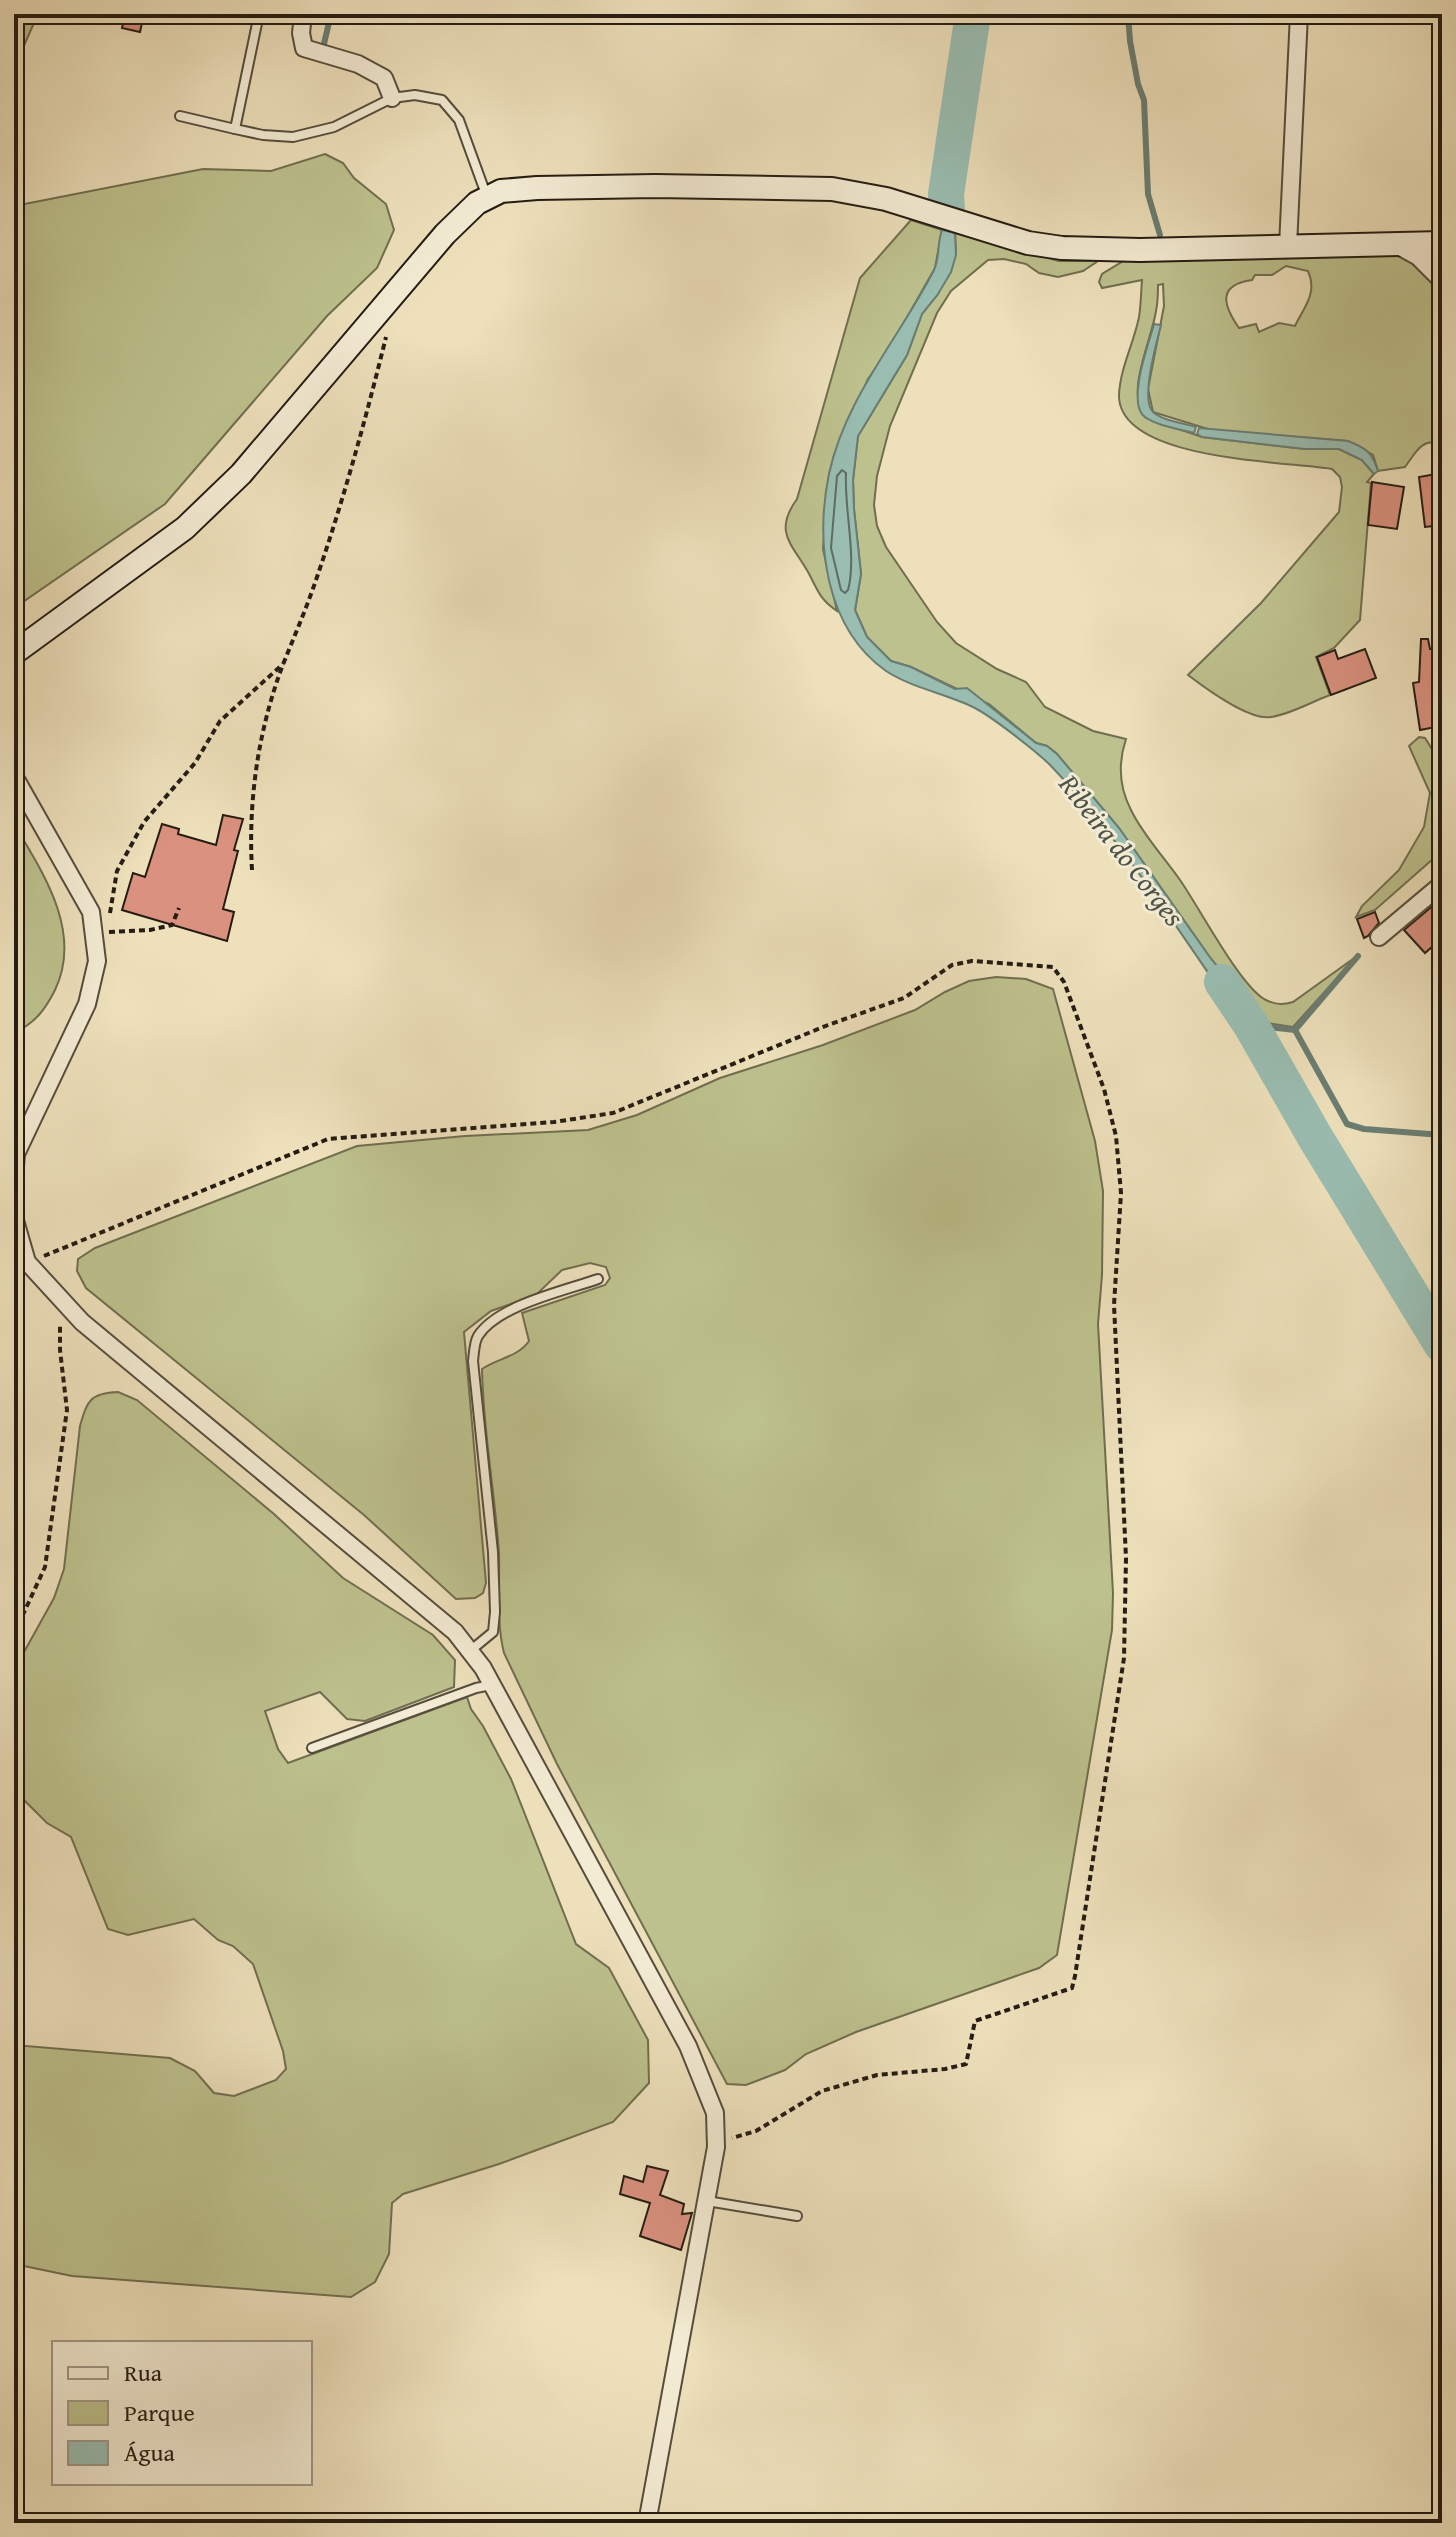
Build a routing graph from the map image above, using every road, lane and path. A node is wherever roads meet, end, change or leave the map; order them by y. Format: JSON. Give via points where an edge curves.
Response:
{"nodes":[{"id":1,"x":259,"y":14,"type":"edge"},
{"id":2,"x":303,"y":14,"type":"edge"},
{"id":3,"x":1299,"y":14,"type":"edge"},
{"id":4,"x":392,"y":98,"type":"junction"},
{"id":5,"x":180,"y":116,"type":"dead end"},
{"id":6,"x":235,"y":129,"type":"junction"},
{"id":7,"x":487,"y":198,"type":"junction"},
{"id":8,"x":1442,"y":243,"type":"edge"},
{"id":9,"x":1399,"y":244,"type":"junction"},
{"id":10,"x":1288,"y":246,"type":"junction"},
{"id":11,"x":1442,"y":278,"type":"edge"},
{"id":12,"x":387,"y":333,"type":"dead end"},
{"id":13,"x":14,"y":653,"type":"edge"},
{"id":14,"x":284,"y":662,"type":"junction"},
{"id":15,"x":14,"y":776,"type":"edge"},
{"id":16,"x":252,"y":870,"type":"dead end"},
{"id":17,"x":1442,"y":884,"type":"edge"},
{"id":18,"x":179,"y":908,"type":"dead end"},
{"id":19,"x":113,"y":931,"type":"junction"},
{"id":20,"x":94,"y":933,"type":"junction"},
{"id":21,"x":1379,"y":937,"type":"dead end"},
{"id":22,"x":14,"y":1179,"type":"edge"},
{"id":23,"x":14,"y":1217,"type":"edge"},
{"id":24,"x":27,"y":1262,"type":"junction"},
{"id":25,"x":598,"y":1279,"type":"dead end"},
{"id":26,"x":60,"y":1298,"type":"junction"},
{"id":27,"x":14,"y":1634,"type":"edge"},
{"id":28,"x":470,"y":1651,"type":"junction"},
{"id":29,"x":492,"y":1685,"type":"junction"},
{"id":30,"x":312,"y":1748,"type":"dead end"},
{"id":31,"x":716,"y":2143,"type":"junction"},
{"id":32,"x":706,"y":2200,"type":"junction"},
{"id":33,"x":797,"y":2216,"type":"dead end"},
{"id":34,"x":647,"y":2523,"type":"edge"}],
"edges":[{"from":1,"to":6,"type":"lane"},
{"from":2,"to":4,"type":"street","via":[[304,48],[384,78]]},
{"from":3,"to":10,"type":"street"},
{"from":4,"to":6,"type":"lane","via":[[334,127],[293,137]]},
{"from":4,"to":7,"type":"lane","via":[[442,100],[459,120]]},
{"from":5,"to":6,"type":"lane"},
{"from":7,"to":10,"type":"main road","via":[[501,191],[537,188],[832,189],[1051,246]]},
{"from":7,"to":13,"type":"main road","via":[[445,234],[241,474],[185,528]]},
{"from":8,"to":9,"type":"main road"},
{"from":9,"to":10,"type":"main road"},
{"from":9,"to":11,"type":"street"},
{"from":12,"to":14,"type":"path","via":[[322,564]]},
{"from":14,"to":16,"type":"path","via":[[258,756],[249,826]]},
{"from":14,"to":19,"type":"path","via":[[220,721],[195,763],[144,822],[117,871],[110,915]]},
{"from":15,"to":20,"type":"street","via":[[91,912]]},
{"from":17,"to":21,"type":"street"},
{"from":18,"to":19,"type":"path","via":[[172,925]]},
{"from":19,"to":20,"type":"path"},
{"from":20,"to":22,"type":"street","via":[[97,961],[87,1004],[16,1154]]},
{"from":23,"to":24,"type":"street"},
{"from":24,"to":26,"type":"street"},
{"from":24,"to":31,"type":"path","via":[[328,1139],[613,1113],[904,998],[952,965],[972,961],[1053,967],[1089,1045],[1116,1136],[1121,1193],[1114,1305],[1126,1558],[1124,1658],[1072,1988],[975,2021],[966,2064],[877,2075],[822,2091],[756,2131]]},
{"from":25,"to":28,"type":"lane","via":[[519,1306],[489,1322],[476,1339],[473,1361],[495,1612],[493,1632]]},
{"from":26,"to":27,"type":"path","via":[[67,1410],[45,1567]]},
{"from":26,"to":28,"type":"street","via":[[82,1322],[455,1632]]},
{"from":28,"to":29,"type":"street"},
{"from":29,"to":30,"type":"lane"},
{"from":29,"to":31,"type":"street","via":[[688,2046],[715,2113]]},
{"from":31,"to":32,"type":"street"},
{"from":32,"to":33,"type":"lane"},
{"from":32,"to":34,"type":"street"}]}
